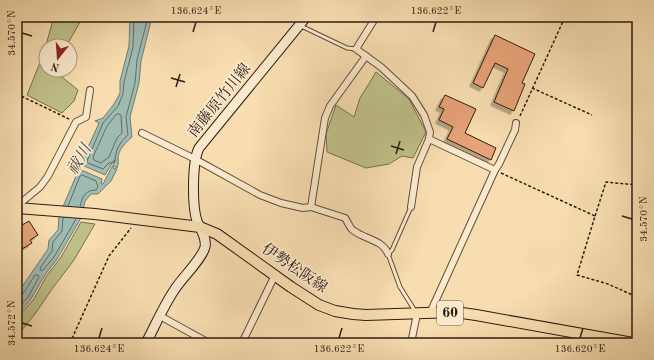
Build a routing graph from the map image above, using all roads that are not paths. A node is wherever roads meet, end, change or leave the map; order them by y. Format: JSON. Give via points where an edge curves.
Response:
{"nodes":[{"id":1,"x":306,"y":17,"type":"edge"},
{"id":2,"x":376,"y":17,"type":"edge"},
{"id":3,"x":299,"y":26,"type":"junction"},
{"id":4,"x":356,"y":49,"type":"junction"},
{"id":5,"x":366,"y":56,"type":"junction"},
{"id":6,"x":90,"y":90,"type":"dead end"},
{"id":7,"x":516,"y":123,"type":"road end"},
{"id":8,"x":142,"y":133,"type":"dead end"},
{"id":9,"x":429,"y":139,"type":"junction"},
{"id":10,"x":195,"y":159,"type":"junction"},
{"id":11,"x":495,"y":170,"type":"junction"},
{"id":12,"x":17,"y":207,"type":"edge"},
{"id":13,"x":311,"y":207,"type":"junction"},
{"id":14,"x":411,"y":207,"type":"joint"},
{"id":15,"x":200,"y":227,"type":"junction"},
{"id":16,"x":388,"y":254,"type":"junction"},
{"id":17,"x":275,"y":275,"type":"junction"},
{"id":18,"x":430,"y":313,"type":"junction"},
{"id":19,"x":417,"y":314,"type":"junction"},
{"id":20,"x":160,"y":316,"type":"junction"},
{"id":21,"x":146,"y":343,"type":"edge"},
{"id":22,"x":210,"y":343,"type":"edge"},
{"id":23,"x":242,"y":343,"type":"edge"},
{"id":24,"x":411,"y":343,"type":"edge"},
{"id":25,"x":633,"y":343,"type":"edge"}],
"edges":[{"from":1,"to":3,"type":"main road","name":"南藤原竹川線"},
{"from":2,"to":4,"type":"street"},
{"from":3,"to":4,"type":"lane","via":[[346,48]]},
{"from":3,"to":10,"type":"main road","name":"南藤原竹川線","via":[[199,148]]},
{"from":4,"to":5,"type":"street"},
{"from":5,"to":9,"type":"street","via":[[412,96],[424,115],[430,132]]},
{"from":5,"to":13,"type":"street","via":[[330,106],[325,118]]},
{"from":6,"to":12,"type":"street","via":[[86,117],[76,122],[40,187]]},
{"from":7,"to":11,"type":"street"},
{"from":8,"to":10,"type":"street"},
{"from":9,"to":11,"type":"street"},
{"from":9,"to":14,"type":"street","via":[[417,167]]},
{"from":10,"to":13,"type":"street","via":[[260,195],[280,203],[303,208]]},
{"from":10,"to":15,"type":"main road","name":"南藤原竹川線","via":[[196,213]]},
{"from":11,"to":18,"type":"street"},
{"from":12,"to":15,"type":"main road","name":"伊勢松阪線","number":"60"},
{"from":13,"to":16,"type":"street","via":[[345,218],[353,231],[382,245]]},
{"from":14,"to":16,"type":"lane"},
{"from":15,"to":17,"type":"main road","name":"伊勢松阪線","number":"60","via":[[218,234]]},
{"from":15,"to":20,"type":"main road","name":"南藤原竹川線","via":[[205,247],[174,290]]},
{"from":16,"to":19,"type":"lane","via":[[400,287]]},
{"from":17,"to":19,"type":"main road","name":"伊勢松阪線","number":"60","via":[[311,300],[336,311],[366,315]]},
{"from":17,"to":23,"type":"street"},
{"from":18,"to":19,"type":"main road","name":"伊勢松阪線","number":"60"},
{"from":18,"to":25,"type":"main road","name":"伊勢松阪線","number":"60","via":[[455,312],[476,315]]},
{"from":19,"to":24,"type":"street"},
{"from":20,"to":21,"type":"main road","name":"南藤原竹川線"},
{"from":20,"to":22,"type":"street"}]}
